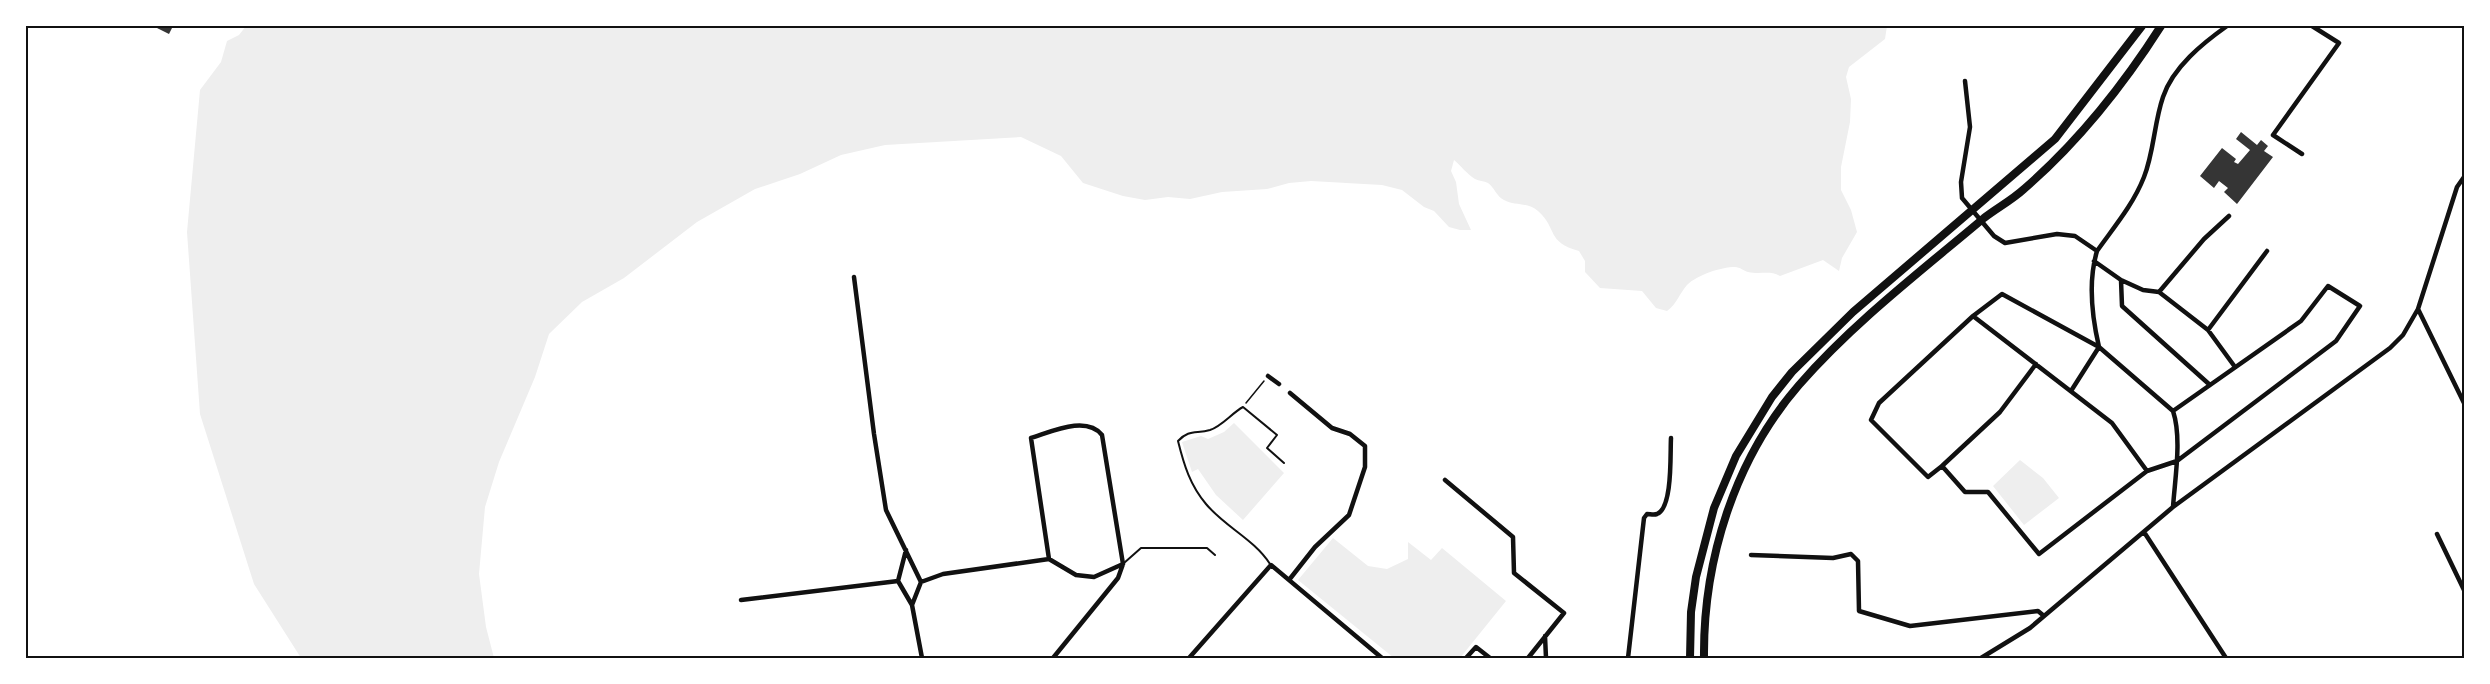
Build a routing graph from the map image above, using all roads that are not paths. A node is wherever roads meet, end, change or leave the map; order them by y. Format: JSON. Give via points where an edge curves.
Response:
{"nodes":[{"id":1,"x":2142,"y":26,"type":"edge"},
{"id":2,"x":2161,"y":26,"type":"edge"},
{"id":3,"x":2226,"y":26,"type":"edge"},
{"id":4,"x":2312,"y":26,"type":"edge"},
{"id":5,"x":1965,"y":81,"type":"dead end"},
{"id":6,"x":2302,"y":154,"type":"dead end"},
{"id":7,"x":2464,"y":177,"type":"edge"},
{"id":8,"x":2229,"y":216,"type":"dead end"},
{"id":9,"x":2097,"y":251,"type":"junction"},
{"id":10,"x":2267,"y":251,"type":"dead end"},
{"id":11,"x":2094,"y":261,"type":"junction"},
{"id":12,"x":854,"y":277,"type":"dead end"},
{"id":13,"x":2121,"y":280,"type":"junction"},
{"id":14,"x":2159,"y":292,"type":"junction"},
{"id":15,"x":2418,"y":309,"type":"junction"},
{"id":16,"x":1973,"y":316,"type":"junction"},
{"id":17,"x":2208,"y":330,"type":"junction"},
{"id":18,"x":2099,"y":347,"type":"junction"},
{"id":19,"x":2036,"y":364,"type":"junction"},
{"id":20,"x":2235,"y":368,"type":"junction"},
{"id":21,"x":1268,"y":376,"type":"road end"},
{"id":22,"x":1279,"y":384,"type":"dead end"},
{"id":23,"x":2210,"y":385,"type":"junction"},
{"id":24,"x":2071,"y":391,"type":"junction"},
{"id":25,"x":1290,"y":393,"type":"dead end"},
{"id":26,"x":2464,"y":403,"type":"edge"},
{"id":27,"x":2173,"y":411,"type":"junction"},
{"id":28,"x":1671,"y":438,"type":"dead end"},
{"id":29,"x":2177,"y":461,"type":"junction"},
{"id":30,"x":1284,"y":463,"type":"dead end"},
{"id":31,"x":1942,"y":466,"type":"junction"},
{"id":32,"x":2147,"y":471,"type":"junction"},
{"id":33,"x":1445,"y":480,"type":"dead end"},
{"id":34,"x":2173,"y":507,"type":"junction"},
{"id":35,"x":2144,"y":532,"type":"junction"},
{"id":36,"x":2437,"y":534,"type":"dead end"},
{"id":37,"x":906,"y":550,"type":"junction"},
{"id":38,"x":1215,"y":555,"type":"dead end"},
{"id":39,"x":1751,"y":555,"type":"dead end"},
{"id":40,"x":1049,"y":559,"type":"junction"},
{"id":41,"x":1123,"y":564,"type":"junction"},
{"id":42,"x":1270,"y":565,"type":"junction"},
{"id":43,"x":1288,"y":580,"type":"junction"},
{"id":44,"x":898,"y":581,"type":"junction"},
{"id":45,"x":921,"y":582,"type":"junction"},
{"id":46,"x":2464,"y":590,"type":"edge"},
{"id":47,"x":741,"y":600,"type":"dead end"},
{"id":48,"x":912,"y":605,"type":"junction"},
{"id":49,"x":2044,"y":616,"type":"junction"},
{"id":50,"x":1545,"y":636,"type":"junction"},
{"id":51,"x":922,"y":658,"type":"edge"},
{"id":52,"x":1053,"y":658,"type":"edge"},
{"id":53,"x":1189,"y":658,"type":"edge"},
{"id":54,"x":1382,"y":658,"type":"edge"},
{"id":55,"x":1467,"y":658,"type":"edge"},
{"id":56,"x":1490,"y":658,"type":"edge"},
{"id":57,"x":1528,"y":658,"type":"edge"},
{"id":58,"x":1546,"y":658,"type":"edge"},
{"id":59,"x":1628,"y":658,"type":"edge"},
{"id":60,"x":1690,"y":658,"type":"edge"},
{"id":61,"x":1704,"y":658,"type":"edge"},
{"id":62,"x":1981,"y":658,"type":"edge"},
{"id":63,"x":2226,"y":658,"type":"edge"}],
"edges":[{"from":1,"to":60,"type":"highway","via":[[2055,138],[1852,312],[1772,397],[1736,456],[1714,508],[1696,577]]},
{"from":2,"to":61,"type":"highway","via":[[2106,102],[2065,148],[2024,189],[1855,329],[1824,358],[1779,411],[1745,469],[1722,526],[1708,590]]},
{"from":3,"to":9,"type":"street","via":[[2175,74],[2163,95],[2145,174],[2134,200]]},
{"from":4,"to":6,"type":"street","via":[[2339,43],[2273,135]]},
{"from":5,"to":9,"type":"street","via":[[1970,127],[1962,198],[1994,236],[2005,243],[2057,234],[2075,236]]},
{"from":7,"to":15,"type":"street","via":[[2457,187]]},
{"from":8,"to":14,"type":"street"},
{"from":9,"to":11,"type":"street"},
{"from":10,"to":17,"type":"street"},
{"from":11,"to":13,"type":"street"},
{"from":11,"to":18,"type":"street","via":[[2092,318]]},
{"from":12,"to":37,"type":"street","via":[[886,510]]},
{"from":13,"to":14,"type":"street"},
{"from":13,"to":23,"type":"street","via":[[2122,306]]},
{"from":14,"to":17,"type":"street"},
{"from":15,"to":26,"type":"street"},
{"from":15,"to":34,"type":"street","via":[[2390,348]]},
{"from":16,"to":18,"type":"street","via":[[2002,294]]},
{"from":16,"to":19,"type":"street"},
{"from":16,"to":31,"type":"street","via":[[1879,403],[1871,420],[1929,477]]},
{"from":17,"to":20,"type":"street"},
{"from":18,"to":24,"type":"street"},
{"from":18,"to":27,"type":"street"},
{"from":19,"to":24,"type":"street"},
{"from":19,"to":31,"type":"street","via":[[2000,412]]},
{"from":20,"to":23,"type":"street"},
{"from":20,"to":29,"type":"street","via":[[2301,321],[2328,286],[2360,306],[2336,340]]},
{"from":21,"to":22,"type":"street"},
{"from":23,"to":27,"type":"street"},
{"from":24,"to":32,"type":"street","via":[[2112,423]]},
{"from":25,"to":43,"type":"street","via":[[1332,428],[1350,434],[1365,446],[1365,467],[1349,515]]},
{"from":27,"to":29,"type":"street"},
{"from":28,"to":59,"type":"street","via":[[1669,494],[1661,511],[1647,514],[1644,519]]},
{"from":29,"to":32,"type":"street"},
{"from":29,"to":34,"type":"street"},
{"from":30,"to":42,"type":"lane","via":[[1267,448],[1277,435],[1243,406],[1211,430],[1185,434],[1178,441],[1185,470],[1207,506],[1263,554]]},
{"from":31,"to":32,"type":"street","via":[[1965,492],[1988,492],[2039,554]]},
{"from":33,"to":50,"type":"street","via":[[1513,537],[1514,573],[1564,612]]},
{"from":34,"to":35,"type":"street"},
{"from":35,"to":49,"type":"street"},
{"from":35,"to":63,"type":"street"},
{"from":36,"to":46,"type":"street"},
{"from":37,"to":44,"type":"street"},
{"from":37,"to":45,"type":"street"},
{"from":38,"to":41,"type":"lane","via":[[1206,548],[1141,548]]},
{"from":39,"to":49,"type":"street","via":[[1833,558],[1851,554],[1858,561],[1859,611],[1910,626],[2038,611]]},
{"from":40,"to":41,"type":"street","via":[[1076,574],[1094,577]]},
{"from":40,"to":41,"type":"street","via":[[1031,438],[1065,427],[1089,426],[1102,435]]},
{"from":40,"to":45,"type":"street","via":[[943,574]]},
{"from":41,"to":52,"type":"street","via":[[1118,578]]},
{"from":42,"to":43,"type":"street"},
{"from":42,"to":53,"type":"street"},
{"from":43,"to":54,"type":"street"},
{"from":44,"to":47,"type":"street"},
{"from":44,"to":48,"type":"street"},
{"from":45,"to":48,"type":"street"},
{"from":48,"to":51,"type":"street"},
{"from":49,"to":62,"type":"street"},
{"from":50,"to":57,"type":"street"},
{"from":50,"to":58,"type":"street"},
{"from":55,"to":56,"type":"street","via":[[1476,648]]}]}
